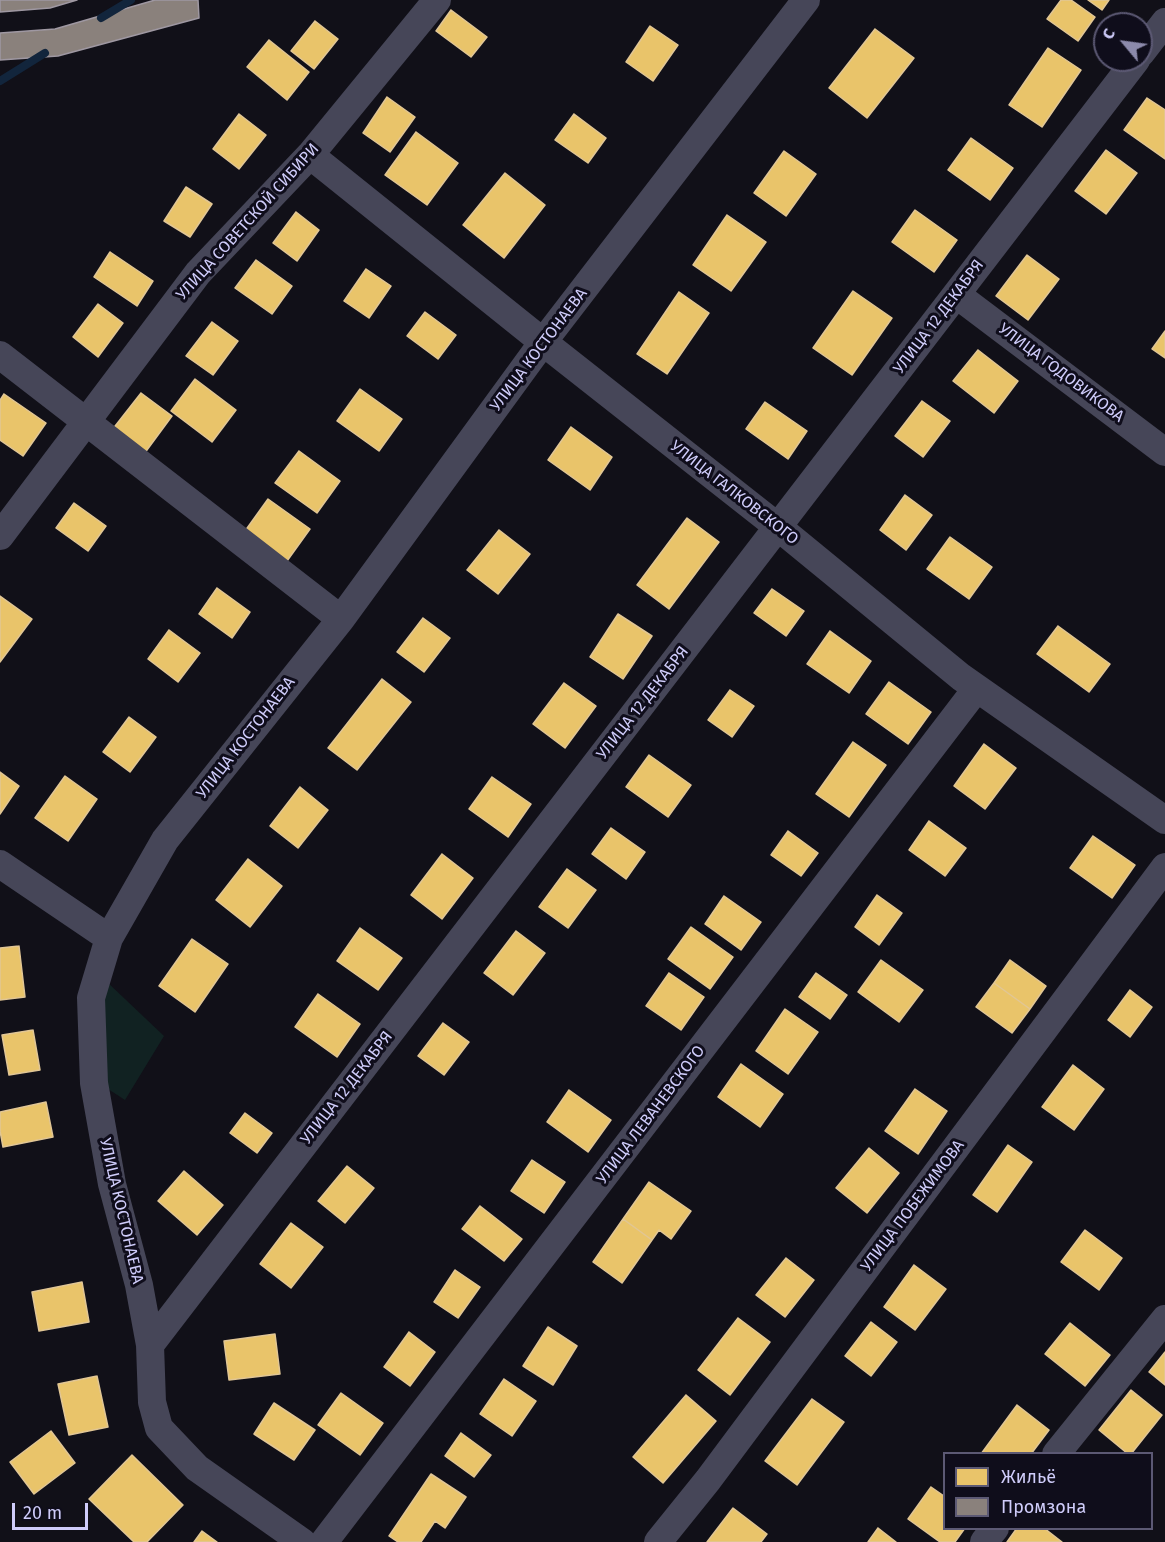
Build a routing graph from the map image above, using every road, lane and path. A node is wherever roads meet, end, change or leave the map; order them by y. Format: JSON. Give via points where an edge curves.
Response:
{"nodes":[{"id":1,"x":437,"y":0,"type":"edge"},
{"id":2,"x":806,"y":0,"type":"edge"},
{"id":3,"x":1165,"y":22,"type":"edge"},
{"id":4,"x":1153,"y":38,"type":"edge"},
{"id":5,"x":1127,"y":72,"type":"edge"},
{"id":6,"x":310,"y":156,"type":"junction"},
{"id":7,"x":957,"y":295,"type":"junction"},
{"id":8,"x":543,"y":342,"type":"junction"},
{"id":9,"x":0,"y":355,"type":"edge"},
{"id":10,"x":86,"y":421,"type":"junction"},
{"id":11,"x":1165,"y":452,"type":"edge"},
{"id":12,"x":778,"y":528,"type":"junction"},
{"id":13,"x":0,"y":536,"type":"edge"},
{"id":14,"x":341,"y":619,"type":"junction"},
{"id":15,"x":977,"y":688,"type":"junction"},
{"id":16,"x":1165,"y":820,"type":"edge"},
{"id":17,"x":0,"y":864,"type":"edge"},
{"id":18,"x":1165,"y":867,"type":"edge"},
{"id":19,"x":109,"y":938,"type":"junction"},
{"id":20,"x":1165,"y":1319,"type":"edge"},
{"id":21,"x":150,"y":1345,"type":"junction"},
{"id":22,"x":1058,"y":1452,"type":"edge"},
{"id":23,"x":993,"y":1530,"type":"edge"},
{"id":24,"x":302,"y":1542,"type":"edge"},
{"id":25,"x":324,"y":1542,"type":"edge"},
{"id":26,"x":658,"y":1542,"type":"edge"},
{"id":27,"x":984,"y":1542,"type":"edge"}],
"edges":[{"from":1,"to":6,"type":"street","name":"УЛИЦА СОВЕТСКОЙ СИБИРИ"},
{"from":2,"to":8,"type":"street","name":"УЛИЦА КОСТОНАЕВА"},
{"from":3,"to":4,"type":"street"},
{"from":5,"to":7,"type":"street","name":"УЛИЦА 12 ДЕКАБРЯ"},
{"from":6,"to":8,"type":"street","name":"УЛИЦА ГАЛКОВСКОГО"},
{"from":6,"to":10,"type":"street","name":"УЛИЦА СОВЕТСКОЙ СИБИРИ","via":[[198,273]]},
{"from":7,"to":11,"type":"street","name":"УЛИЦА ГОДОВИКОВА"},
{"from":7,"to":12,"type":"street","name":"УЛИЦА 12 ДЕКАБРЯ"},
{"from":8,"to":12,"type":"street","name":"УЛИЦА ГАЛКОВСКОГО"},
{"from":8,"to":14,"type":"street","name":"УЛИЦА КОСТОНАЕВА"},
{"from":9,"to":10,"type":"street"},
{"from":10,"to":13,"type":"street","name":"УЛИЦА СОВЕТСКОЙ СИБИРИ"},
{"from":10,"to":14,"type":"street"},
{"from":12,"to":15,"type":"street","name":"УЛИЦА ГАЛКОВСКОГО"},
{"from":12,"to":21,"type":"street","name":"УЛИЦА 12 ДЕКАБРЯ"},
{"from":14,"to":19,"type":"street","name":"УЛИЦА КОСТОНАЕВА","via":[[165,840]]},
{"from":15,"to":16,"type":"street","name":"УЛИЦА ГАЛКОВСКОГО"},
{"from":15,"to":25,"type":"street","name":"УЛИЦА ЛЕВАНЕВСКОГО"},
{"from":17,"to":19,"type":"street"},
{"from":18,"to":26,"type":"street","name":"УЛИЦА ПОБЕЖИМОВА"},
{"from":19,"to":21,"type":"street","name":"УЛИЦА КОСТОНАЕВА","via":[[91,998],[94,1083],[112,1184],[139,1285]]},
{"from":20,"to":22,"type":"street"},
{"from":21,"to":24,"type":"street","name":"УЛИЦА КОСТОНАЕВА","via":[[152,1402],[159,1428],[197,1468]]},
{"from":23,"to":27,"type":"street"}]}
